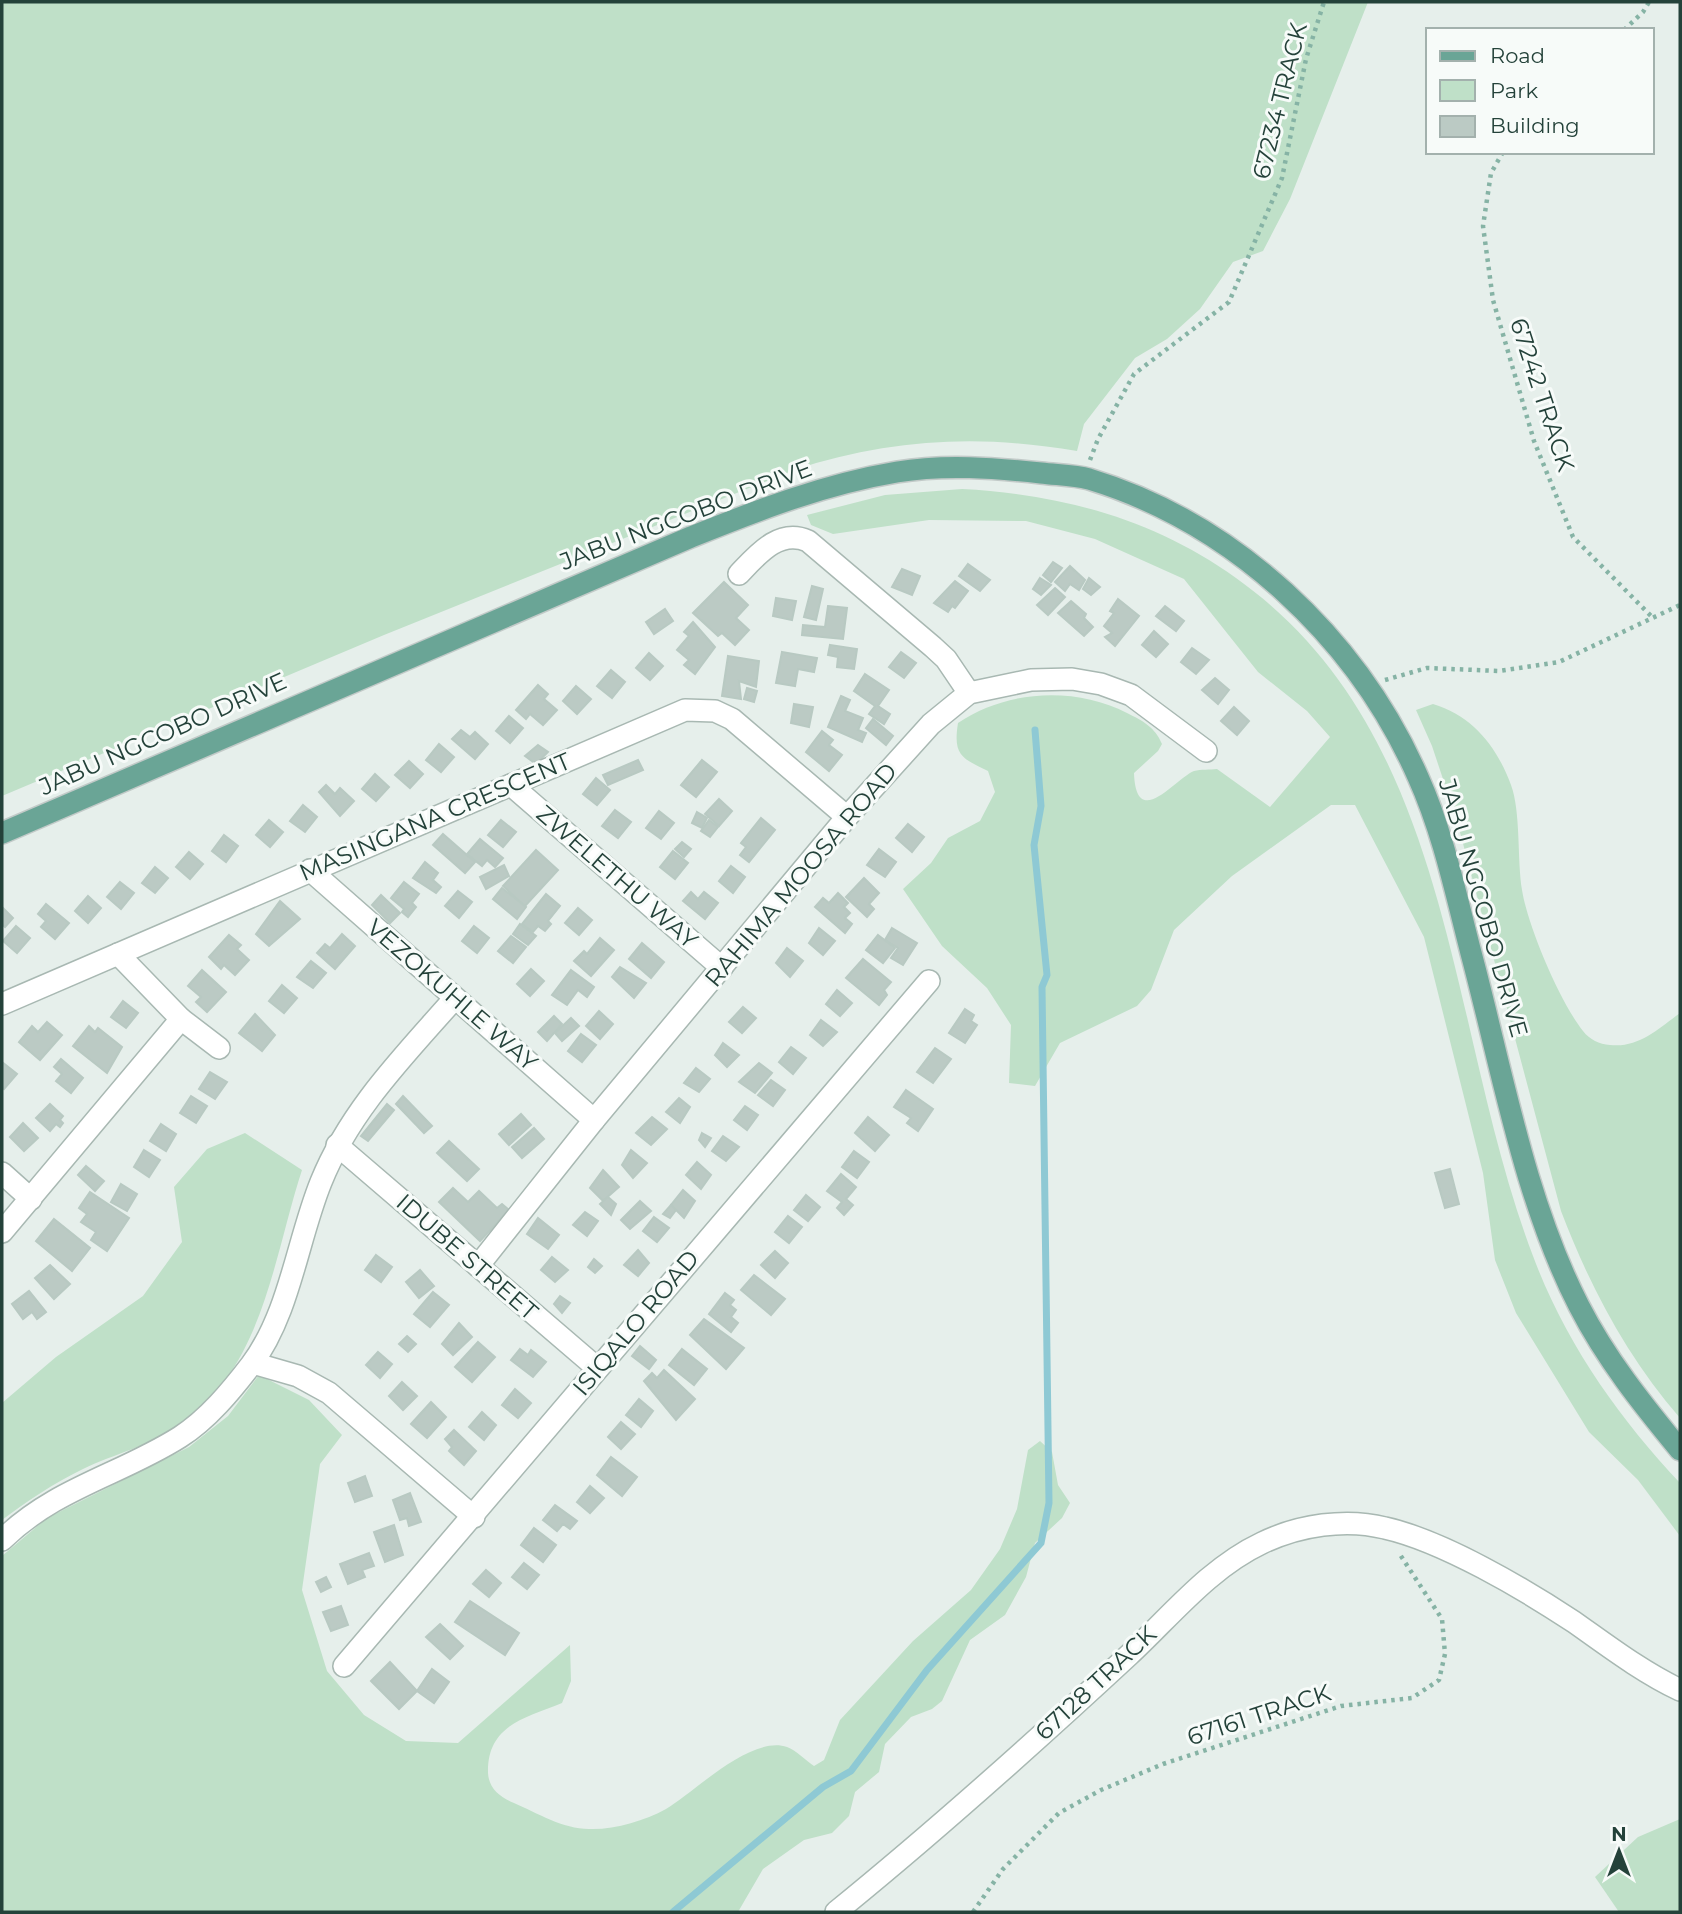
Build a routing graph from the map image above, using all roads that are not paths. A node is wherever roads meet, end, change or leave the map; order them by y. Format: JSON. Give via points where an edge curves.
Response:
{"nodes":[{"id":1,"x":739,"y":574,"type":"dead end"},
{"id":2,"x":969,"y":693,"type":"junction"},
{"id":3,"x":1206,"y":751,"type":"dead end"},
{"id":4,"x":511,"y":785,"type":"junction"},
{"id":5,"x":847,"y":817,"type":"junction"},
{"id":6,"x":2,"y":833,"type":"edge"},
{"id":7,"x":310,"y":870,"type":"junction"},
{"id":8,"x":118,"y":954,"type":"junction"},
{"id":9,"x":722,"y":968,"type":"junction"},
{"id":10,"x":929,"y":981,"type":"dead end"},
{"id":11,"x":454,"y":999,"type":"junction"},
{"id":12,"x":2,"y":1004,"type":"edge"},
{"id":13,"x":181,"y":1019,"type":"junction"},
{"id":14,"x":219,"y":1048,"type":"dead end"},
{"id":15,"x":594,"y":1120,"type":"junction"},
{"id":16,"x":337,"y":1145,"type":"junction"},
{"id":17,"x":2,"y":1173,"type":"edge"},
{"id":18,"x":32,"y":1199,"type":"junction"},
{"id":19,"x":2,"y":1232,"type":"edge"},
{"id":20,"x":478,"y":1266,"type":"junction"},
{"id":21,"x":253,"y":1363,"type":"junction"},
{"id":22,"x":597,"y":1368,"type":"junction"},
{"id":23,"x":1680,"y":1450,"type":"edge"},
{"id":24,"x":474,"y":1517,"type":"junction"},
{"id":25,"x":2,"y":1540,"type":"edge"},
{"id":26,"x":344,"y":1666,"type":"dead end"},
{"id":27,"x":1680,"y":1690,"type":"edge"},
{"id":28,"x":836,"y":1912,"type":"edge"}],
"edges":[{"from":1,"to":2,"type":"street","via":[[780,539],[808,541],[940,653]]},
{"from":2,"to":3,"type":"street","name":"RAHIMA MOOSA ROAD","via":[[1031,680],[1072,678],[1101,684],[1131,695]]},
{"from":2,"to":5,"type":"street","name":"RAHIMA MOOSA ROAD","via":[[930,724]]},
{"from":4,"to":5,"type":"street","name":"MASINGANA CRESCENT","via":[[648,724],[700,709],[732,719]]},
{"from":4,"to":7,"type":"street","name":"MASINGANA CRESCENT"},
{"from":4,"to":9,"type":"street","name":"ZWELETHU WAY"},
{"from":5,"to":9,"type":"street","name":"RAHIMA MOOSA ROAD"},
{"from":6,"to":23,"type":"main road","name":"JABU NGCOBO DRIVE","via":[[772,504],[836,485],[899,471],[993,468],[1084,477],[1138,496],[1192,523],[1266,575],[1330,638],[1367,685],[1419,779],[1435,824],[1532,1185],[1556,1254],[1578,1306],[1606,1354]]},
{"from":7,"to":8,"type":"street","name":"MASINGANA CRESCENT"},
{"from":7,"to":11,"type":"street","name":"VEZOKUHLE WAY"},
{"from":8,"to":12,"type":"street","name":"MASINGANA CRESCENT"},
{"from":8,"to":13,"type":"street"},
{"from":9,"to":15,"type":"street","name":"RAHIMA MOOSA ROAD"},
{"from":10,"to":22,"type":"street","name":"ISIQALO ROAD"},
{"from":11,"to":15,"type":"street","name":"VEZOKUHLE WAY"},
{"from":11,"to":16,"type":"street","via":[[380,1083]]},
{"from":13,"to":14,"type":"street"},
{"from":13,"to":18,"type":"street"},
{"from":15,"to":20,"type":"street","name":"RAHIMA MOOSA ROAD"},
{"from":16,"to":20,"type":"street","name":"IDUBE STREET"},
{"from":16,"to":21,"type":"street","via":[[286,1290]]},
{"from":17,"to":18,"type":"street"},
{"from":18,"to":19,"type":"street"},
{"from":20,"to":22,"type":"street","name":"IDUBE STREET"},
{"from":21,"to":24,"type":"street","via":[[298,1376],[329,1392]]},
{"from":21,"to":25,"type":"street","via":[[186,1433],[70,1489]]},
{"from":22,"to":24,"type":"street","name":"ISIQALO ROAD"},
{"from":24,"to":26,"type":"street","name":"ISIQALO ROAD"},
{"from":27,"to":28,"type":"street","name":"67128 TRACK","via":[[1518,1587],[1459,1558],[1388,1528],[1343,1523],[1314,1527],[1263,1542],[1238,1556],[895,1865]]}]}
